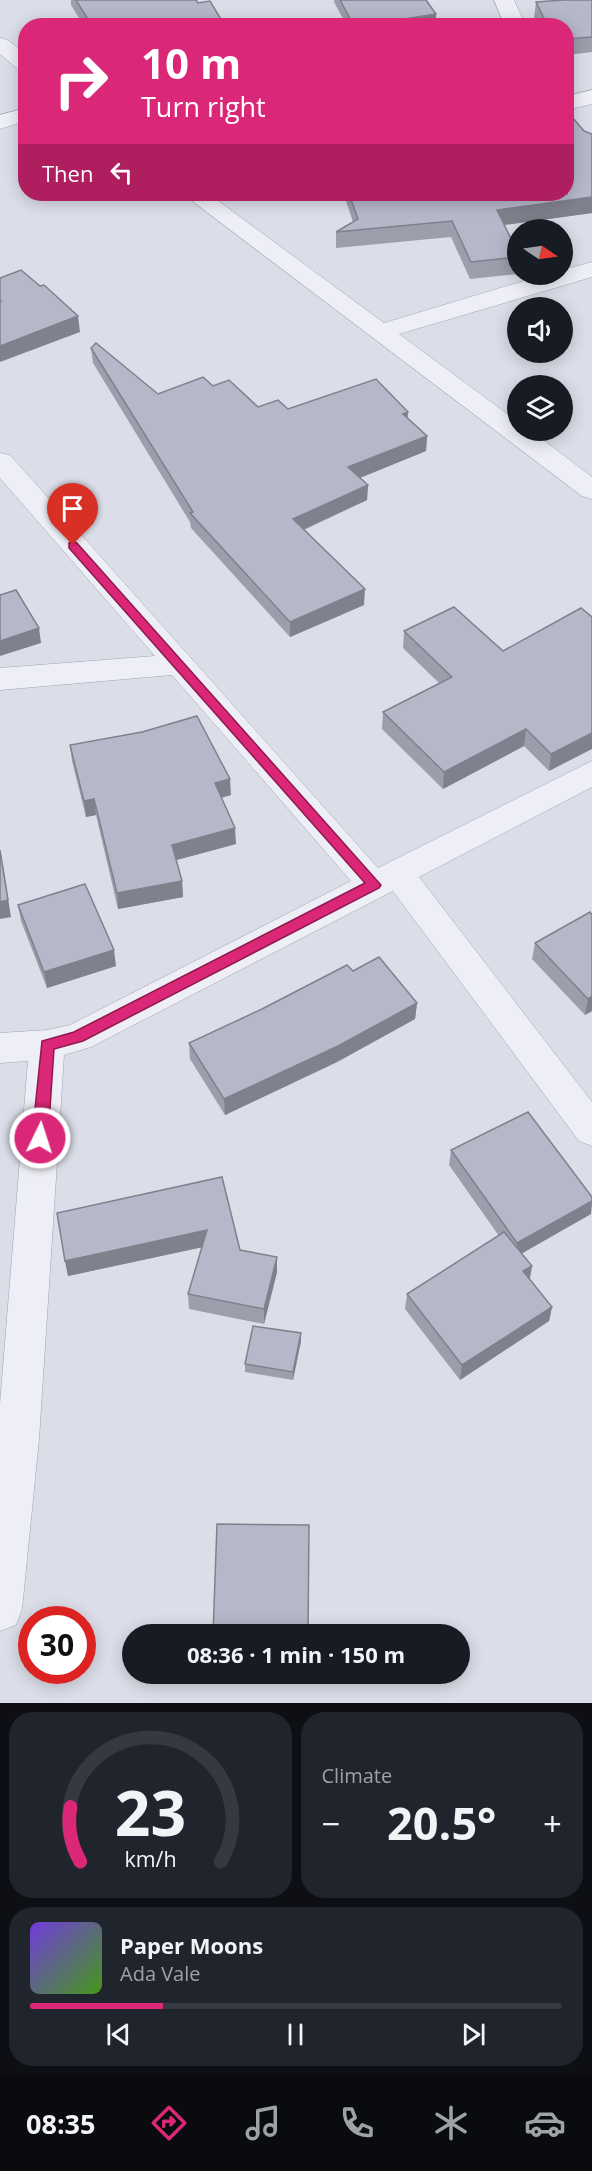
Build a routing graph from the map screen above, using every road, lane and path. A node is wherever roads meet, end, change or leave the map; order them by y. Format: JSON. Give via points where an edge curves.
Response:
{"nodes":[{"id":1,"x":504,"y":0,"type":"edge"},
{"id":2,"x":512,"y":18,"type":"edge"},
{"id":3,"x":0,"y":44,"type":"edge"},
{"id":4,"x":18,"y":58,"type":"edge"},
{"id":5,"x":592,"y":97,"type":"edge"},
{"id":6,"x":574,"y":101,"type":"edge"},
{"id":7,"x":18,"y":116,"type":"edge"},
{"id":8,"x":0,"y":122,"type":"edge"},
{"id":9,"x":215,"y":201,"type":"edge"},
{"id":10,"x":592,"y":269,"type":"edge"},
{"id":11,"x":379,"y":332,"type":"junction"},
{"id":12,"x":0,"y":462,"type":"edge"},
{"id":13,"x":592,"y":490,"type":"edge"},
{"id":14,"x":180,"y":664,"type":"junction"},
{"id":15,"x":0,"y":680,"type":"edge"},
{"id":16,"x":592,"y":773,"type":"edge"},
{"id":17,"x":386,"y":879,"type":"junction"},
{"id":18,"x":47,"y":1045,"type":"junction"},
{"id":19,"x":0,"y":1048,"type":"edge"},
{"id":20,"x":592,"y":1130,"type":"edge"},
{"id":21,"x":0,"y":1609,"type":"edge"}],
"edges":[{"from":1,"to":2,"type":"street"},
{"from":3,"to":4,"type":"street"},
{"from":5,"to":6,"type":"street"},
{"from":7,"to":8,"type":"street"},
{"from":9,"to":11,"type":"street"},
{"from":10,"to":11,"type":"street"},
{"from":11,"to":13,"type":"street"},
{"from":12,"to":14,"type":"street"},
{"from":14,"to":15,"type":"street"},
{"from":14,"to":17,"type":"street"},
{"from":16,"to":17,"type":"street"},
{"from":17,"to":18,"type":"street","via":[[78,1037]]},
{"from":17,"to":20,"type":"street"},
{"from":18,"to":19,"type":"street"},
{"from":18,"to":21,"type":"street","via":[[18,1440]]}]}
